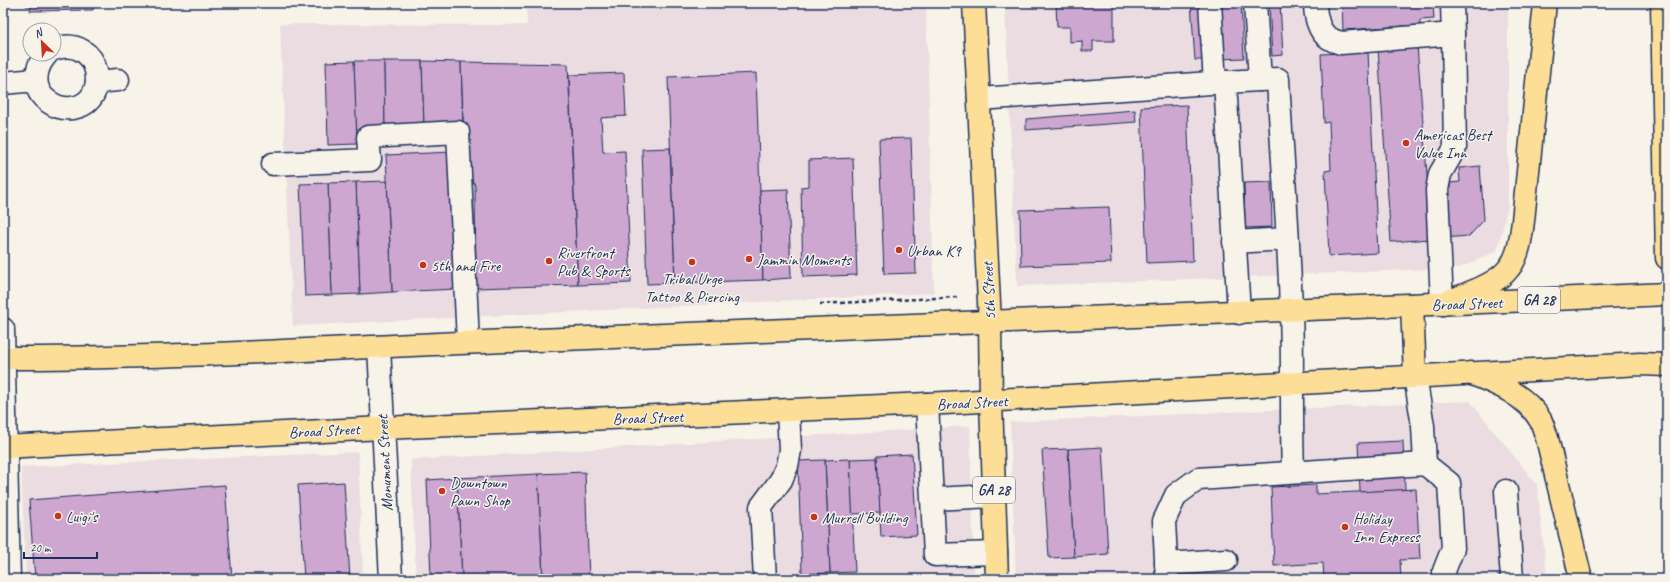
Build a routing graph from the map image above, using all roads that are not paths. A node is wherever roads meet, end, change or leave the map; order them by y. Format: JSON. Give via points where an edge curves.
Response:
{"nodes":[{"id":1,"x":974,"y":3,"type":"edge"},
{"id":2,"x":1210,"y":3,"type":"edge"},
{"id":3,"x":1255,"y":3,"type":"edge"},
{"id":4,"x":1314,"y":3,"type":"edge"},
{"id":5,"x":1452,"y":3,"type":"edge"},
{"id":6,"x":1545,"y":3,"type":"edge"},
{"id":7,"x":1662,"y":3,"type":"edge"},
{"id":8,"x":1454,"y":34,"type":"junction"},
{"id":9,"x":62,"y":48,"type":"edge"},
{"id":10,"x":40,"y":62,"type":"edge"},
{"id":11,"x":36,"y":80,"type":"junction"},
{"id":12,"x":1260,"y":80,"type":"junction"},
{"id":13,"x":1220,"y":82,"type":"junction"},
{"id":14,"x":3,"y":83,"type":"edge"},
{"id":15,"x":979,"y":99,"type":"junction"},
{"id":16,"x":273,"y":164,"type":"dead end"},
{"id":17,"x":1666,"y":198,"type":"edge"},
{"id":18,"x":1287,"y":239,"type":"junction"},
{"id":19,"x":1234,"y":242,"type":"junction"},
{"id":20,"x":1667,"y":258,"type":"edge"},
{"id":21,"x":1667,"y":294,"type":"edge"},
{"id":22,"x":1442,"y":304,"type":"junction"},
{"id":23,"x":1412,"y":306,"type":"junction"},
{"id":24,"x":1291,"y":311,"type":"junction"},
{"id":25,"x":1239,"y":313,"type":"junction"},
{"id":26,"x":990,"y":323,"type":"junction"},
{"id":27,"x":3,"y":329,"type":"edge"},
{"id":28,"x":468,"y":342,"type":"junction"},
{"id":29,"x":379,"y":347,"type":"junction"},
{"id":30,"x":4,"y":358,"type":"edge"},
{"id":31,"x":1667,"y":365,"type":"edge"},
{"id":32,"x":1470,"y":373,"type":"junction"},
{"id":33,"x":1416,"y":376,"type":"junction"},
{"id":34,"x":1293,"y":384,"type":"junction"},
{"id":35,"x":991,"y":401,"type":"junction"},
{"id":36,"x":927,"y":404,"type":"junction"},
{"id":37,"x":788,"y":411,"type":"junction"},
{"id":38,"x":383,"y":428,"type":"junction"},
{"id":39,"x":5,"y":447,"type":"edge"},
{"id":40,"x":1425,"y":464,"type":"junction"},
{"id":41,"x":1293,"y":472,"type":"junction"},
{"id":42,"x":1506,"y":491,"type":"dead end"},
{"id":43,"x":994,"y":496,"type":"junction"},
{"id":44,"x":933,"y":499,"type":"junction"},
{"id":45,"x":996,"y":553,"type":"junction"},
{"id":46,"x":1226,"y":560,"type":"dead end"},
{"id":47,"x":1167,"y":571,"type":"edge"},
{"id":48,"x":9,"y":579,"type":"edge"},
{"id":49,"x":390,"y":579,"type":"edge"},
{"id":50,"x":765,"y":579,"type":"edge"},
{"id":51,"x":997,"y":579,"type":"edge"},
{"id":52,"x":1444,"y":579,"type":"edge"},
{"id":53,"x":1512,"y":579,"type":"edge"},
{"id":54,"x":1581,"y":579,"type":"edge"}],
"edges":[{"from":1,"to":15,"type":"main road","name":"5th Street"},
{"from":2,"to":13,"type":"street"},
{"from":3,"to":12,"type":"street"},
{"from":4,"to":8,"type":"street","via":[[1319,26],[1327,38],[1341,43]]},
{"from":5,"to":8,"type":"street"},
{"from":6,"to":22,"type":"main road","via":[[1523,221],[1517,253],[1510,268],[1497,280]]},
{"from":7,"to":17,"type":"main road"},
{"from":8,"to":22,"type":"street","via":[[1455,148],[1440,174],[1437,190]]},
{"from":9,"to":11,"type":"street","via":[[82,50],[90,56],[98,75],[107,81],[85,103],[64,108],[54,106],[44,99],[38,90]]},
{"from":10,"to":11,"type":"street"},
{"from":11,"to":14,"type":"street"},
{"from":12,"to":13,"type":"street"},
{"from":12,"to":18,"type":"street","via":[[1278,79]]},
{"from":13,"to":15,"type":"street"},
{"from":13,"to":19,"type":"street"},
{"from":15,"to":26,"type":"main road","name":"5th Street"},
{"from":16,"to":28,"type":"street","via":[[370,160],[368,137],[458,132]]},
{"from":17,"to":20,"type":"main road"},
{"from":18,"to":19,"type":"street"},
{"from":18,"to":24,"type":"street"},
{"from":19,"to":25,"type":"street"},
{"from":21,"to":22,"type":"main road","name":"Broad Street","number":"GA 28"},
{"from":22,"to":23,"type":"main road","name":"Broad Street","number":"GA 28"},
{"from":23,"to":24,"type":"main road","name":"Broad Street"},
{"from":23,"to":33,"type":"main road"},
{"from":24,"to":25,"type":"main road","name":"Broad Street"},
{"from":24,"to":34,"type":"street"},
{"from":25,"to":26,"type":"main road","name":"Broad Street"},
{"from":26,"to":28,"type":"main road","name":"Broad Street"},
{"from":26,"to":35,"type":"main road","name":"5th Street","number":"GA 28"},
{"from":27,"to":30,"type":"street"},
{"from":28,"to":29,"type":"main road","name":"Broad Street"},
{"from":29,"to":30,"type":"main road","name":"Broad Street"},
{"from":29,"to":38,"type":"street","name":"Monument Street"},
{"from":30,"to":39,"type":"street"},
{"from":31,"to":32,"type":"main road","name":"Broad Street","via":[[1640,364]]},
{"from":32,"to":33,"type":"main road","name":"Broad Street"},
{"from":32,"to":54,"type":"main road","via":[[1497,384],[1527,402],[1541,421]]},
{"from":33,"to":34,"type":"main road","name":"Broad Street"},
{"from":33,"to":40,"type":"street"},
{"from":34,"to":35,"type":"main road","name":"Broad Street"},
{"from":34,"to":41,"type":"street"},
{"from":35,"to":36,"type":"main road","name":"Broad Street"},
{"from":35,"to":43,"type":"main road","name":"5th Street","number":"GA 28"},
{"from":36,"to":37,"type":"main road","name":"Broad Street"},
{"from":36,"to":44,"type":"street"},
{"from":37,"to":38,"type":"main road","name":"Broad Street"},
{"from":37,"to":50,"type":"street","via":[[790,450],[787,466],[781,480],[761,507]]},
{"from":38,"to":39,"type":"main road","name":"Broad Street"},
{"from":38,"to":49,"type":"street","name":"Monument Street"},
{"from":39,"to":48,"type":"street"},
{"from":40,"to":41,"type":"street"},
{"from":40,"to":52,"type":"street","via":[[1449,483],[1453,548],[1444,571]]},
{"from":41,"to":47,"type":"street","via":[[1198,479],[1176,495],[1164,521]]},
{"from":42,"to":53,"type":"street"},
{"from":43,"to":44,"type":"street"},
{"from":43,"to":45,"type":"main road","name":"5th Street","number":"GA 28"},
{"from":44,"to":45,"type":"street","via":[[935,556]]},
{"from":45,"to":51,"type":"main road","name":"5th Street","number":"GA 28"},
{"from":46,"to":47,"type":"street"}]}
